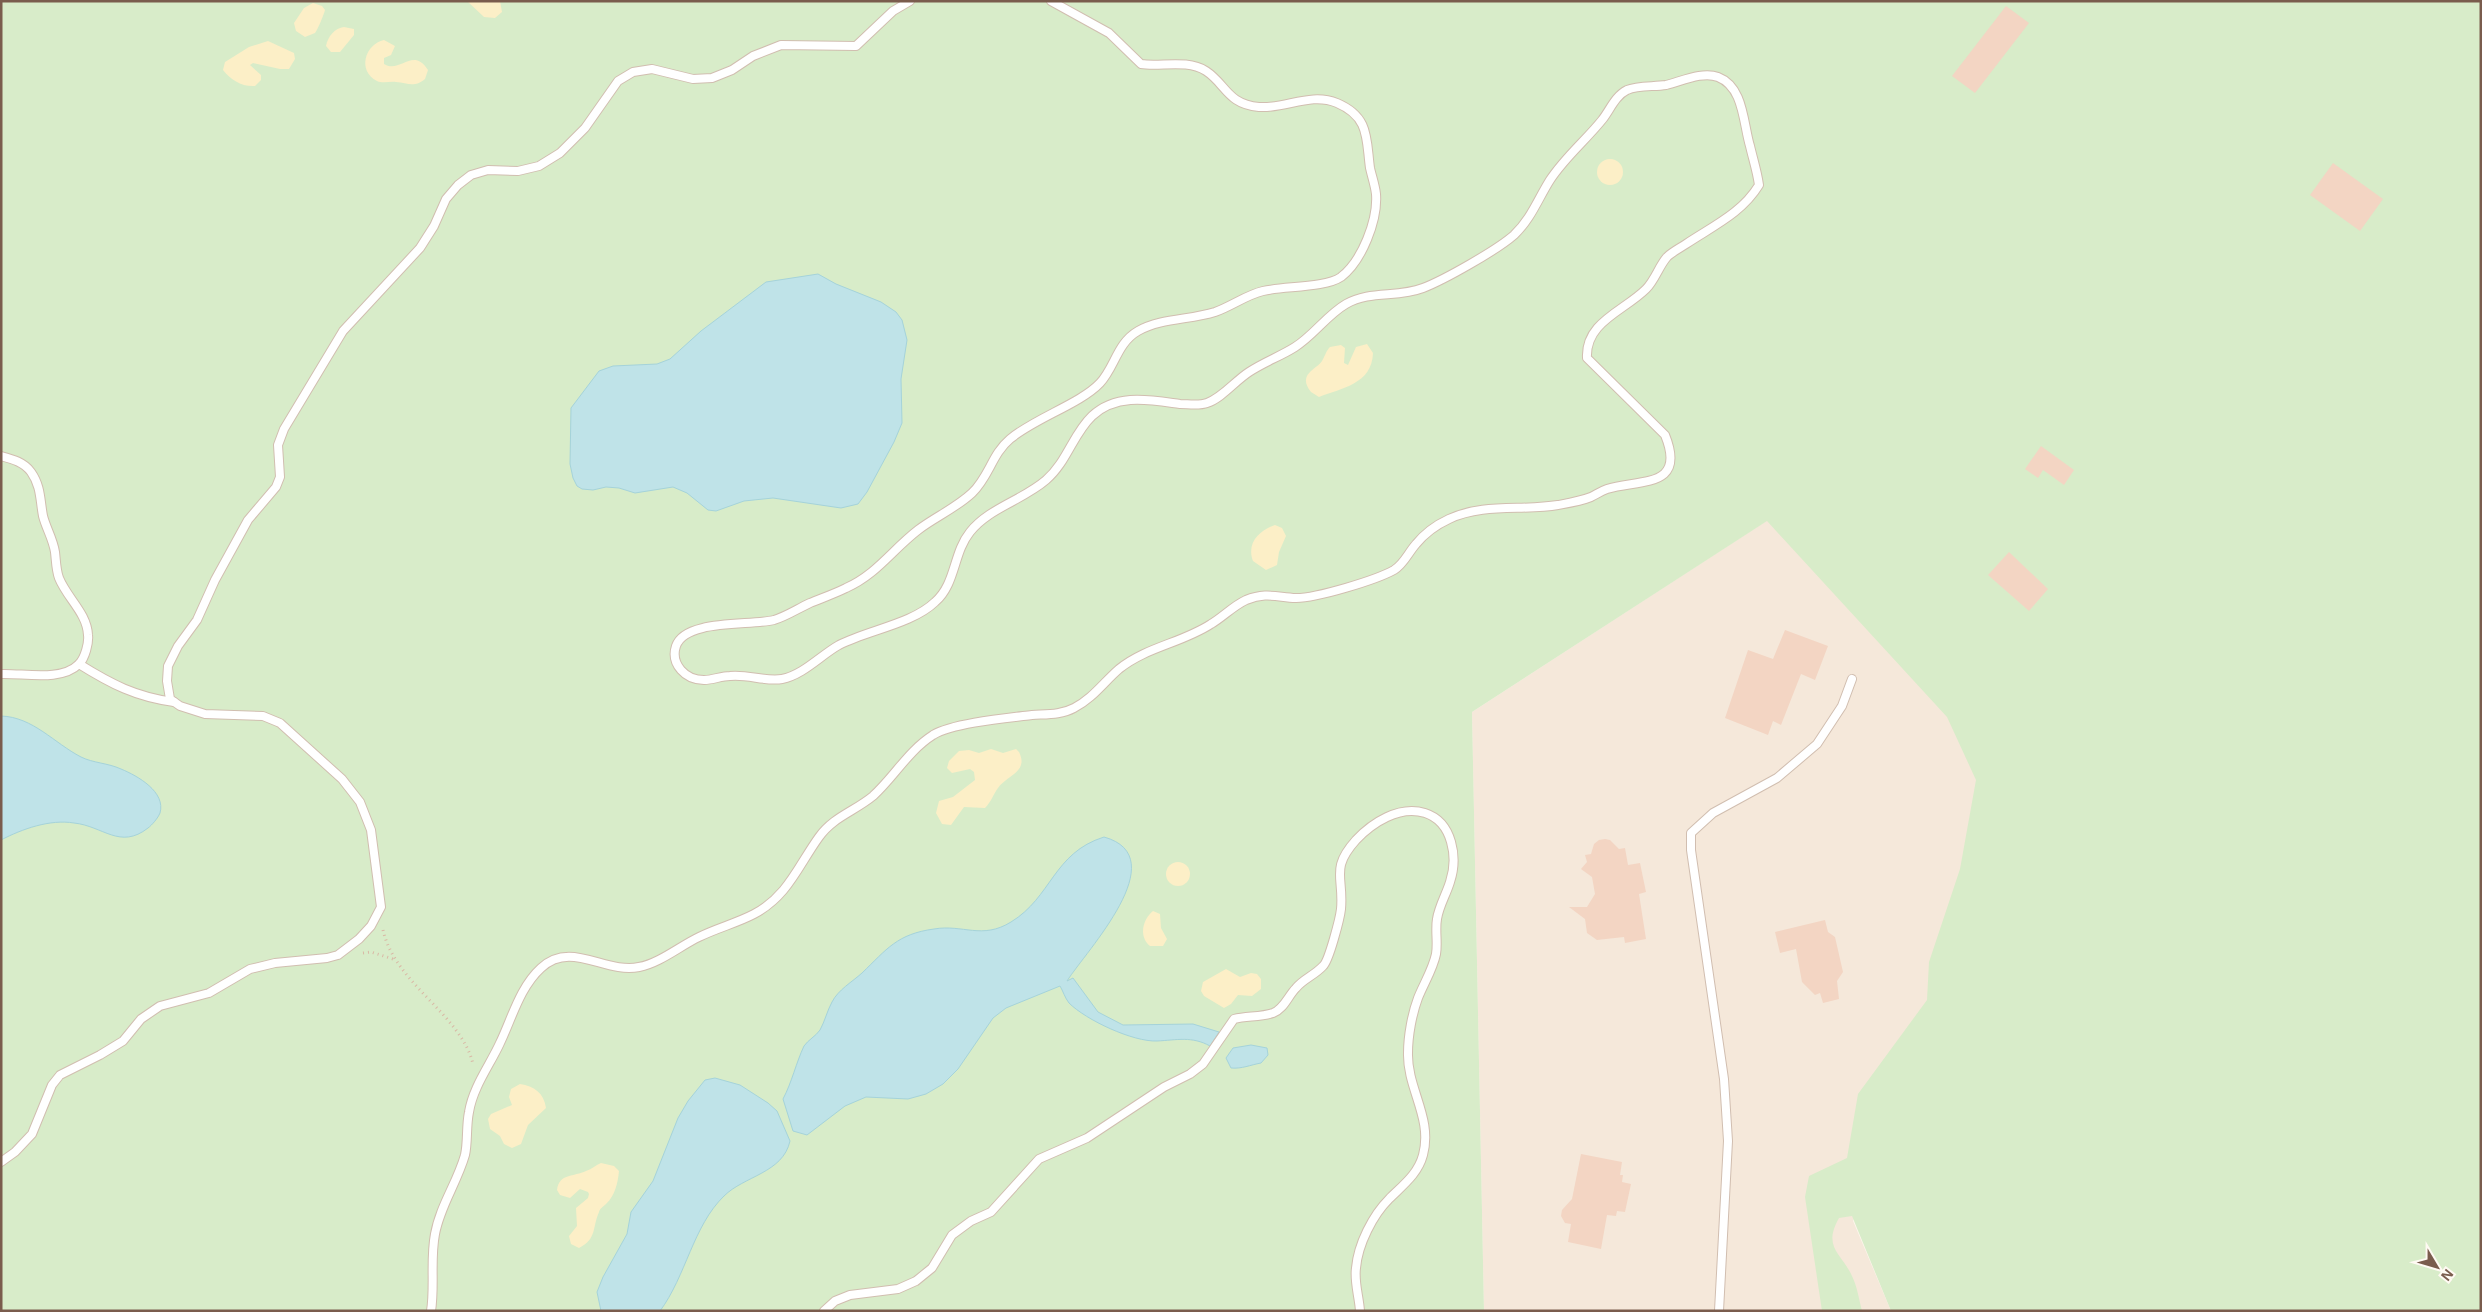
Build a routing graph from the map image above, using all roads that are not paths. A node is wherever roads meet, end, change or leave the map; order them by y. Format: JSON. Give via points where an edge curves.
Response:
{"nodes":[{"id":1,"x":910,"y":1,"type":"edge"},
{"id":2,"x":1051,"y":1,"type":"edge"},
{"id":3,"x":1,"y":456,"type":"edge"},
{"id":4,"x":79,"y":664,"type":"junction"},
{"id":5,"x":1,"y":674,"type":"edge"},
{"id":6,"x":1852,"y":679,"type":"dead end"},
{"id":7,"x":174,"y":702,"type":"junction"},
{"id":8,"x":1,"y":1162,"type":"edge"},
{"id":9,"x":432,"y":1311,"type":"edge"},
{"id":10,"x":824,"y":1311,"type":"edge"},
{"id":11,"x":1360,"y":1311,"type":"edge"},
{"id":12,"x":1719,"y":1311,"type":"edge"}],
"edges":[{"from":1,"to":7,"type":"lane","via":[[856,46],[781,45],[712,78],[693,79],[652,69],[633,72],[618,81],[585,128],[560,153],[539,166],[518,171],[488,170],[471,174],[458,185],[446,198],[420,248],[343,331],[284,429],[278,445],[280,477],[276,487],[248,520],[197,620],[168,666],[167,682],[170,699]]},
{"from":2,"to":9,"type":"lane","via":[[1109,33],[1141,64],[1186,65],[1206,71],[1227,93],[1247,105],[1269,108],[1313,98],[1339,104],[1358,118],[1368,133],[1377,198],[1371,228],[1359,254],[1343,276],[1326,284],[1293,285],[1254,293],[1210,314],[1155,324],[1137,332],[1124,342],[1104,379],[1093,390],[1010,439],[997,452],[986,476],[972,492],[916,532],[868,577],[786,616],[684,634],[677,642],[674,654],[676,666],[688,677],[701,680],[732,675],[776,681],[795,674],[844,643],[934,604],[945,591],[966,536],[980,522],[1051,476],[1091,417],[1105,407],[1126,400],[1152,399],[1194,405],[1210,403],[1247,373],[1299,345],[1336,310],[1355,299],[1422,288],[1480,257],[1515,234],[1536,208],[1548,183],[1584,138],[1597,127],[1619,95],[1632,88],[1656,87],[1707,75],[1726,82],[1740,101],[1759,185],[1750,199],[1731,216],[1667,258],[1646,289],[1602,322],[1586,345],[1587,358],[1665,435],[1671,450],[1666,473],[1655,481],[1607,489],[1586,499],[1557,505],[1478,509],[1463,513],[1433,527],[1416,543],[1399,567],[1371,581],[1315,596],[1295,598],[1273,594],[1240,602],[1210,625],[1146,653],[1121,668],[1074,708],[1053,714],[951,727],[932,736],[908,755],[877,792],[862,804],[834,820],[778,898],[754,914],[704,935],[654,963],[636,968],[618,968],[572,956],[554,959],[541,968],[528,984],[478,1084],[469,1113],[464,1156],[443,1203],[435,1232],[431,1267]]},
{"from":3,"to":4,"type":"lane","via":[[18,461],[30,470],[39,486],[58,575],[65,592],[86,623],[89,636]]},
{"from":4,"to":5,"type":"lane","via":[[64,672],[45,675]]},
{"from":4,"to":7,"type":"lane","via":[[123,689],[147,698]]},
{"from":6,"to":12,"type":"lane","via":[[1842,706],[1817,744],[1777,778],[1713,813],[1691,833],[1724,1079],[1728,1141]]},
{"from":7,"to":8,"type":"lane","via":[[205,714],[263,716],[280,723],[342,779],[360,802],[371,830],[381,907],[371,926],[338,955],[250,968],[208,993],[160,1006],[141,1020],[124,1041],[60,1076],[52,1085],[32,1134]]},
{"from":10,"to":11,"type":"lane","via":[[835,1301],[850,1295],[898,1290],[916,1281],[932,1268],[952,1235],[991,1212],[1039,1159],[1087,1138],[1203,1064],[1234,1019],[1275,1012],[1296,987],[1325,965],[1340,910],[1338,873],[1343,857],[1368,827],[1382,819],[1417,810],[1443,825],[1451,838],[1454,861],[1436,920],[1436,952],[1418,999],[1408,1054],[1411,1077],[1425,1119],[1426,1137],[1423,1156],[1415,1172],[1378,1212],[1359,1250],[1356,1284]]}]}
